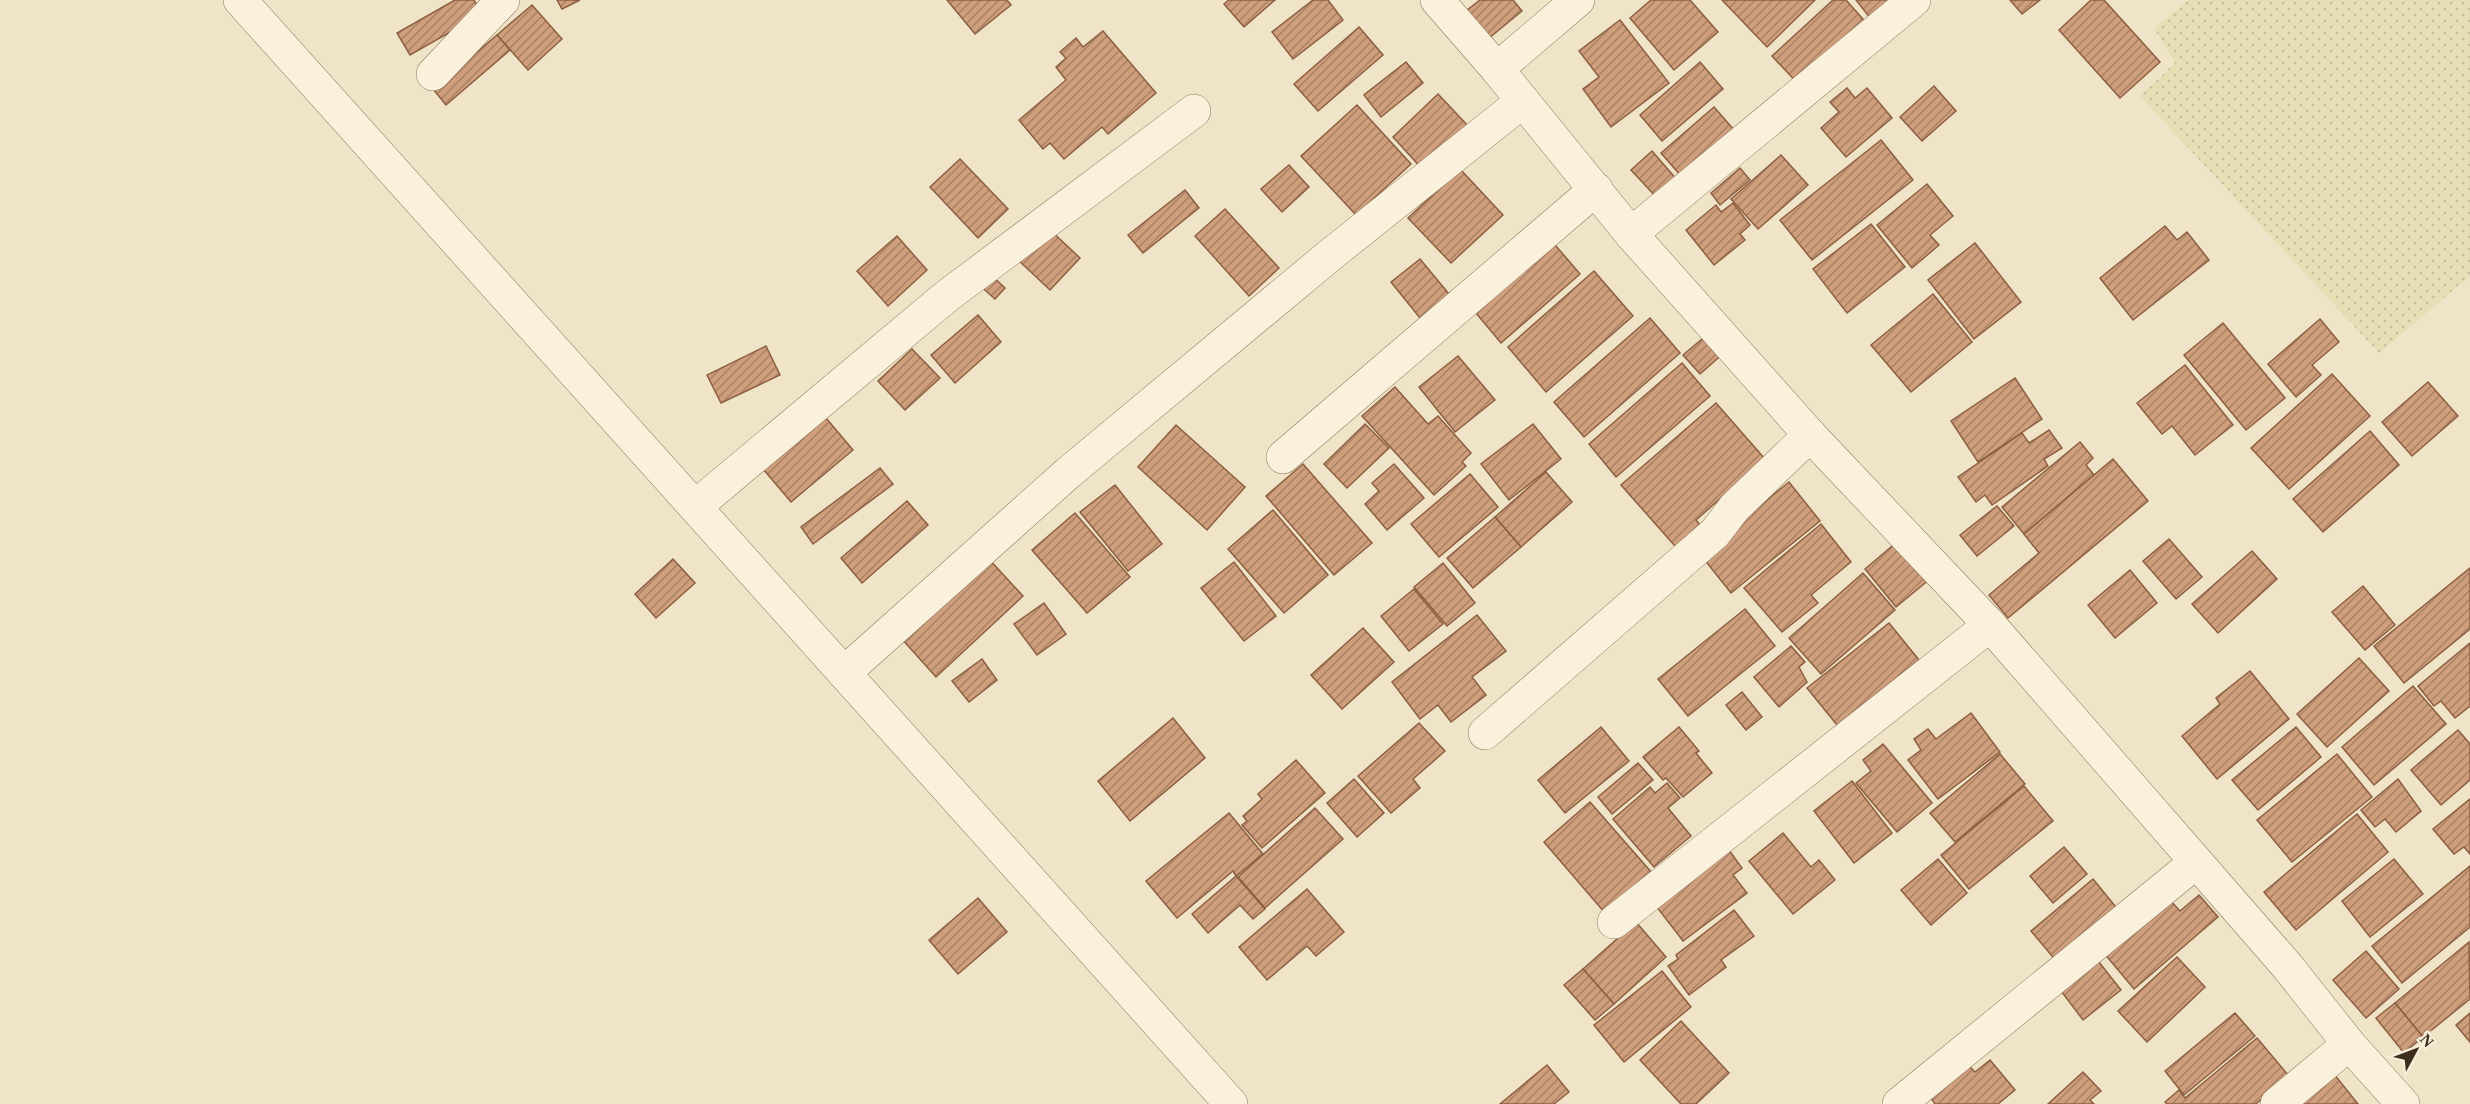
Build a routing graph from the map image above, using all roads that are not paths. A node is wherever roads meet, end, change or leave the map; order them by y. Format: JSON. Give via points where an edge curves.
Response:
{"nodes":[{"id":1,"x":240,"y":0,"type":"edge"},
{"id":2,"x":503,"y":0,"type":"edge"},
{"id":3,"x":1437,"y":0,"type":"edge"},
{"id":4,"x":1578,"y":0,"type":"edge"},
{"id":5,"x":1914,"y":0,"type":"edge"},
{"id":6,"x":1497,"y":69,"type":"junction"},
{"id":7,"x":433,"y":74,"type":"dead end"},
{"id":8,"x":1523,"y":101,"type":"junction"},
{"id":9,"x":1194,"y":111,"type":"dead end"},
{"id":10,"x":1596,"y":189,"type":"junction"},
{"id":11,"x":1631,"y":234,"type":"junction"},
{"id":12,"x":1810,"y":435,"type":"junction"},
{"id":13,"x":1282,"y":457,"type":"dead end"},
{"id":14,"x":696,"y":506,"type":"junction"},
{"id":15,"x":1990,"y":625,"type":"junction"},
{"id":16,"x":844,"y":673,"type":"junction"},
{"id":17,"x":1485,"y":733,"type":"dead end"},
{"id":18,"x":2195,"y":863,"type":"junction"},
{"id":19,"x":1614,"y":922,"type":"dead end"},
{"id":20,"x":2349,"y":1044,"type":"junction"},
{"id":21,"x":2392,"y":1100,"type":"edge"},
{"id":22,"x":1231,"y":1104,"type":"edge"},
{"id":23,"x":1899,"y":1104,"type":"edge"},
{"id":24,"x":2277,"y":1104,"type":"edge"}],
"edges":[{"from":1,"to":14,"type":"street"},
{"from":2,"to":7,"type":"street"},
{"from":3,"to":6,"type":"street"},
{"from":4,"to":6,"type":"street"},
{"from":5,"to":11,"type":"street"},
{"from":6,"to":8,"type":"street"},
{"from":8,"to":10,"type":"street"},
{"from":8,"to":16,"type":"street","via":[[1068,473]]},
{"from":9,"to":14,"type":"street","via":[[947,296]]},
{"from":10,"to":11,"type":"street"},
{"from":10,"to":13,"type":"street"},
{"from":11,"to":12,"type":"street"},
{"from":12,"to":15,"type":"street"},
{"from":12,"to":17,"type":"street","via":[[1734,508],[1715,533]]},
{"from":14,"to":16,"type":"street"},
{"from":15,"to":18,"type":"street"},
{"from":15,"to":19,"type":"street"},
{"from":16,"to":22,"type":"street"},
{"from":18,"to":20,"type":"street","via":[[2288,967]]},
{"from":18,"to":23,"type":"street"},
{"from":20,"to":21,"type":"street"},
{"from":20,"to":24,"type":"street"}]}
